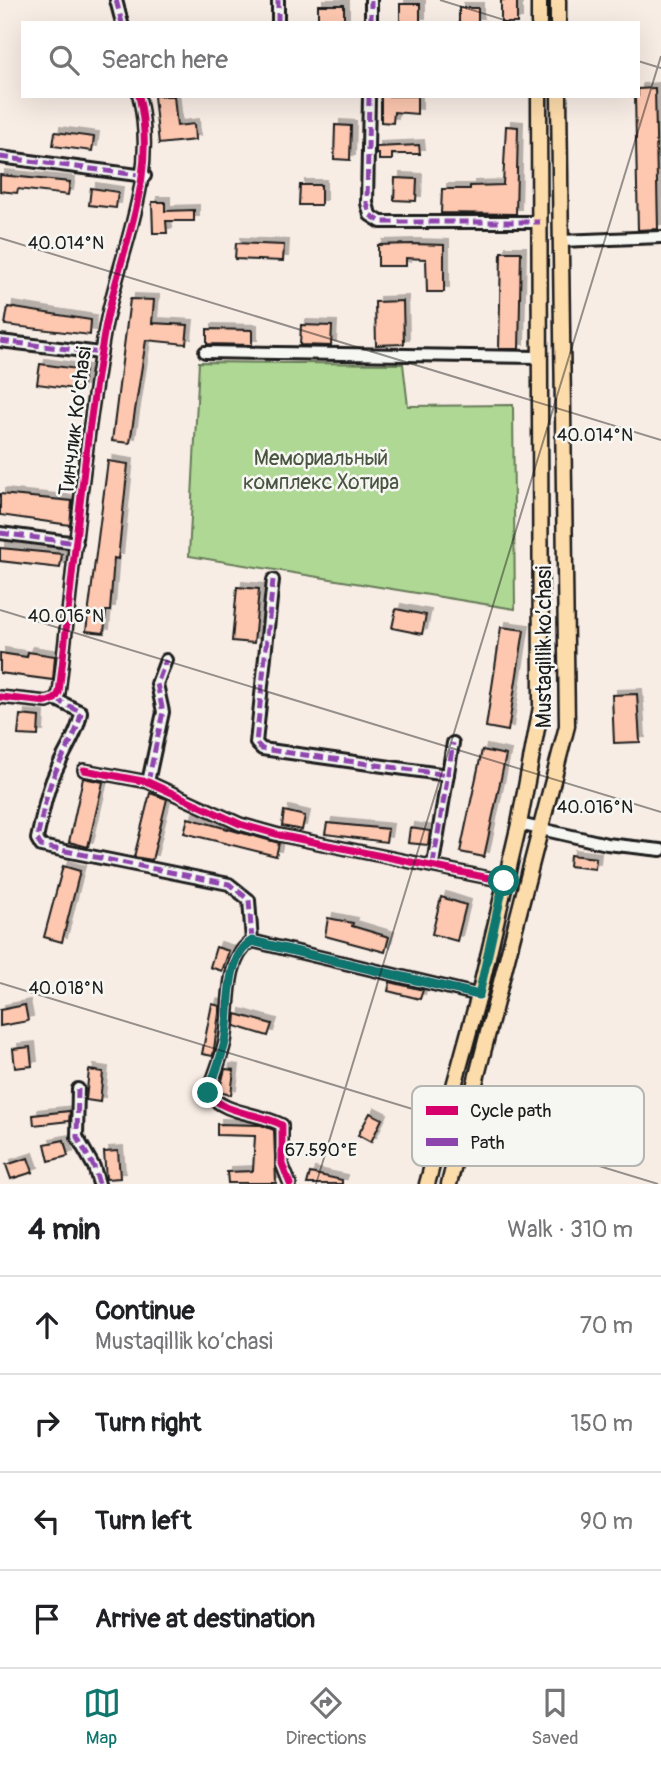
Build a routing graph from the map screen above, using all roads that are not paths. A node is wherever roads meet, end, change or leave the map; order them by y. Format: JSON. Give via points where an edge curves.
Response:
{"nodes":[{"id":1,"x":116,"y":0,"type":"edge"},
{"id":2,"x":278,"y":0,"type":"edge"},
{"id":3,"x":371,"y":0,"type":"edge"},
{"id":4,"x":539,"y":0,"type":"edge"},
{"id":5,"x":558,"y":0,"type":"edge"},
{"id":6,"x":121,"y":21,"type":"edge"},
{"id":7,"x":278,"y":21,"type":"edge"},
{"id":8,"x":371,"y":21,"type":"edge"},
{"id":9,"x":539,"y":21,"type":"edge"},
{"id":10,"x":558,"y":21,"type":"edge"},
{"id":11,"x":139,"y":98,"type":"edge"},
{"id":12,"x":369,"y":98,"type":"edge"},
{"id":13,"x":539,"y":98,"type":"edge"},
{"id":14,"x":559,"y":98,"type":"edge"},
{"id":15,"x":0,"y":157,"type":"edge"},
{"id":16,"x":145,"y":176,"type":"junction"},
{"id":17,"x":540,"y":222,"type":"junction"},
{"id":18,"x":661,"y":237,"type":"edge"},
{"id":19,"x":561,"y":241,"type":"junction"},
{"id":20,"x":0,"y":341,"type":"edge"},
{"id":21,"x":205,"y":352,"type":"dead end"},
{"id":22,"x":101,"y":354,"type":"junction"},
{"id":23,"x":540,"y":357,"type":"junction"},
{"id":24,"x":0,"y":533,"type":"edge"},
{"id":25,"x":77,"y":543,"type":"junction"},
{"id":26,"x":273,"y":580,"type":"dead end"},
{"id":27,"x":166,"y":660,"type":"dead end"},
{"id":28,"x":0,"y":697,"type":"edge"},
{"id":29,"x":55,"y":699,"type":"junction"},
{"id":30,"x":453,"y":743,"type":"dead end"},
{"id":31,"x":84,"y":770,"type":"dead end"},
{"id":32,"x":448,"y":775,"type":"junction"},
{"id":33,"x":148,"y":782,"type":"junction"},
{"id":34,"x":519,"y":824,"type":"junction"},
{"id":35,"x":543,"y":829,"type":"junction"},
{"id":36,"x":661,"y":849,"type":"edge"},
{"id":37,"x":433,"y":864,"type":"junction"},
{"id":38,"x":504,"y":881,"type":"junction"},
{"id":39,"x":252,"y":941,"type":"junction"},
{"id":40,"x":479,"y":995,"type":"junction"},
{"id":41,"x":454,"y":1086,"type":"edge"},
{"id":42,"x":475,"y":1086,"type":"edge"},
{"id":43,"x":78,"y":1089,"type":"dead end"},
{"id":44,"x":432,"y":1166,"type":"edge"},
{"id":45,"x":454,"y":1166,"type":"edge"},
{"id":46,"x":99,"y":1184,"type":"edge"},
{"id":47,"x":290,"y":1184,"type":"edge"},
{"id":48,"x":427,"y":1184,"type":"edge"},
{"id":49,"x":449,"y":1184,"type":"edge"}],
"edges":[{"from":1,"to":6,"type":"street"},
{"from":2,"to":7,"type":"street"},
{"from":3,"to":8,"type":"street"},
{"from":4,"to":9,"type":"main road"},
{"from":5,"to":10,"type":"main road"},
{"from":11,"to":16,"type":"street","name":"Тинчлик Ko’chasi","via":[[147,129]]},
{"from":12,"to":17,"type":"street","via":[[370,215],[381,222]]},
{"from":13,"to":17,"type":"main road","name":"Mustaqillik ko’chasi"},
{"from":14,"to":19,"type":"main road","name":"Mustaqillik ko’chasi"},
{"from":15,"to":16,"type":"street"},
{"from":16,"to":22,"type":"street","name":"Тинчлик Ko’chasi"},
{"from":17,"to":23,"type":"main road","name":"Mustaqillik ko’chasi"},
{"from":18,"to":19,"type":"street"},
{"from":19,"to":35,"type":"main road","name":"Mustaqillik ko’chasi","via":[[567,726]]},
{"from":20,"to":22,"type":"street"},
{"from":21,"to":23,"type":"street"},
{"from":22,"to":25,"type":"street","name":"Тинчлик Ko’chasi"},
{"from":23,"to":34,"type":"main road","name":"Mustaqillik ko’chasi","via":[[541,707]]},
{"from":24,"to":25,"type":"street"},
{"from":25,"to":29,"type":"street","name":"Тинчлик Ko’chasi"},
{"from":26,"to":32,"type":"street","via":[[256,743],[262,749]]},
{"from":27,"to":33,"type":"street","via":[[157,684],[163,712]]},
{"from":28,"to":29,"type":"street"},
{"from":29,"to":39,"type":"street","via":[[81,712],[80,725],[50,786],[37,839],[41,846],[229,884],[248,900]]},
{"from":30,"to":32,"type":"street"},
{"from":31,"to":33,"type":"street"},
{"from":32,"to":37,"type":"street"},
{"from":33,"to":37,"type":"street","via":[[240,824]]},
{"from":34,"to":35,"type":"street"},
{"from":34,"to":38,"type":"main road","name":"Mustaqillik ko’chasi"},
{"from":35,"to":36,"type":"street","via":[[607,844]]},
{"from":35,"to":42,"type":"main road","name":"Mustaqillik ko’chasi"},
{"from":37,"to":38,"type":"street"},
{"from":38,"to":40,"type":"main road","name":"Mustaqillik ko’chasi"},
{"from":39,"to":40,"type":"street"},
{"from":39,"to":47,"type":"street","via":[[242,947],[233,974],[225,1042],[208,1093],[217,1105],[282,1125],[282,1164]]},
{"from":40,"to":41,"type":"main road","name":"Mustaqillik ko’chasi"},
{"from":43,"to":46,"type":"street","via":[[78,1137]]},
{"from":44,"to":48,"type":"main road","name":"Mustaqillik ko’chasi"},
{"from":45,"to":49,"type":"main road","name":"Mustaqillik ko’chasi"}]}
